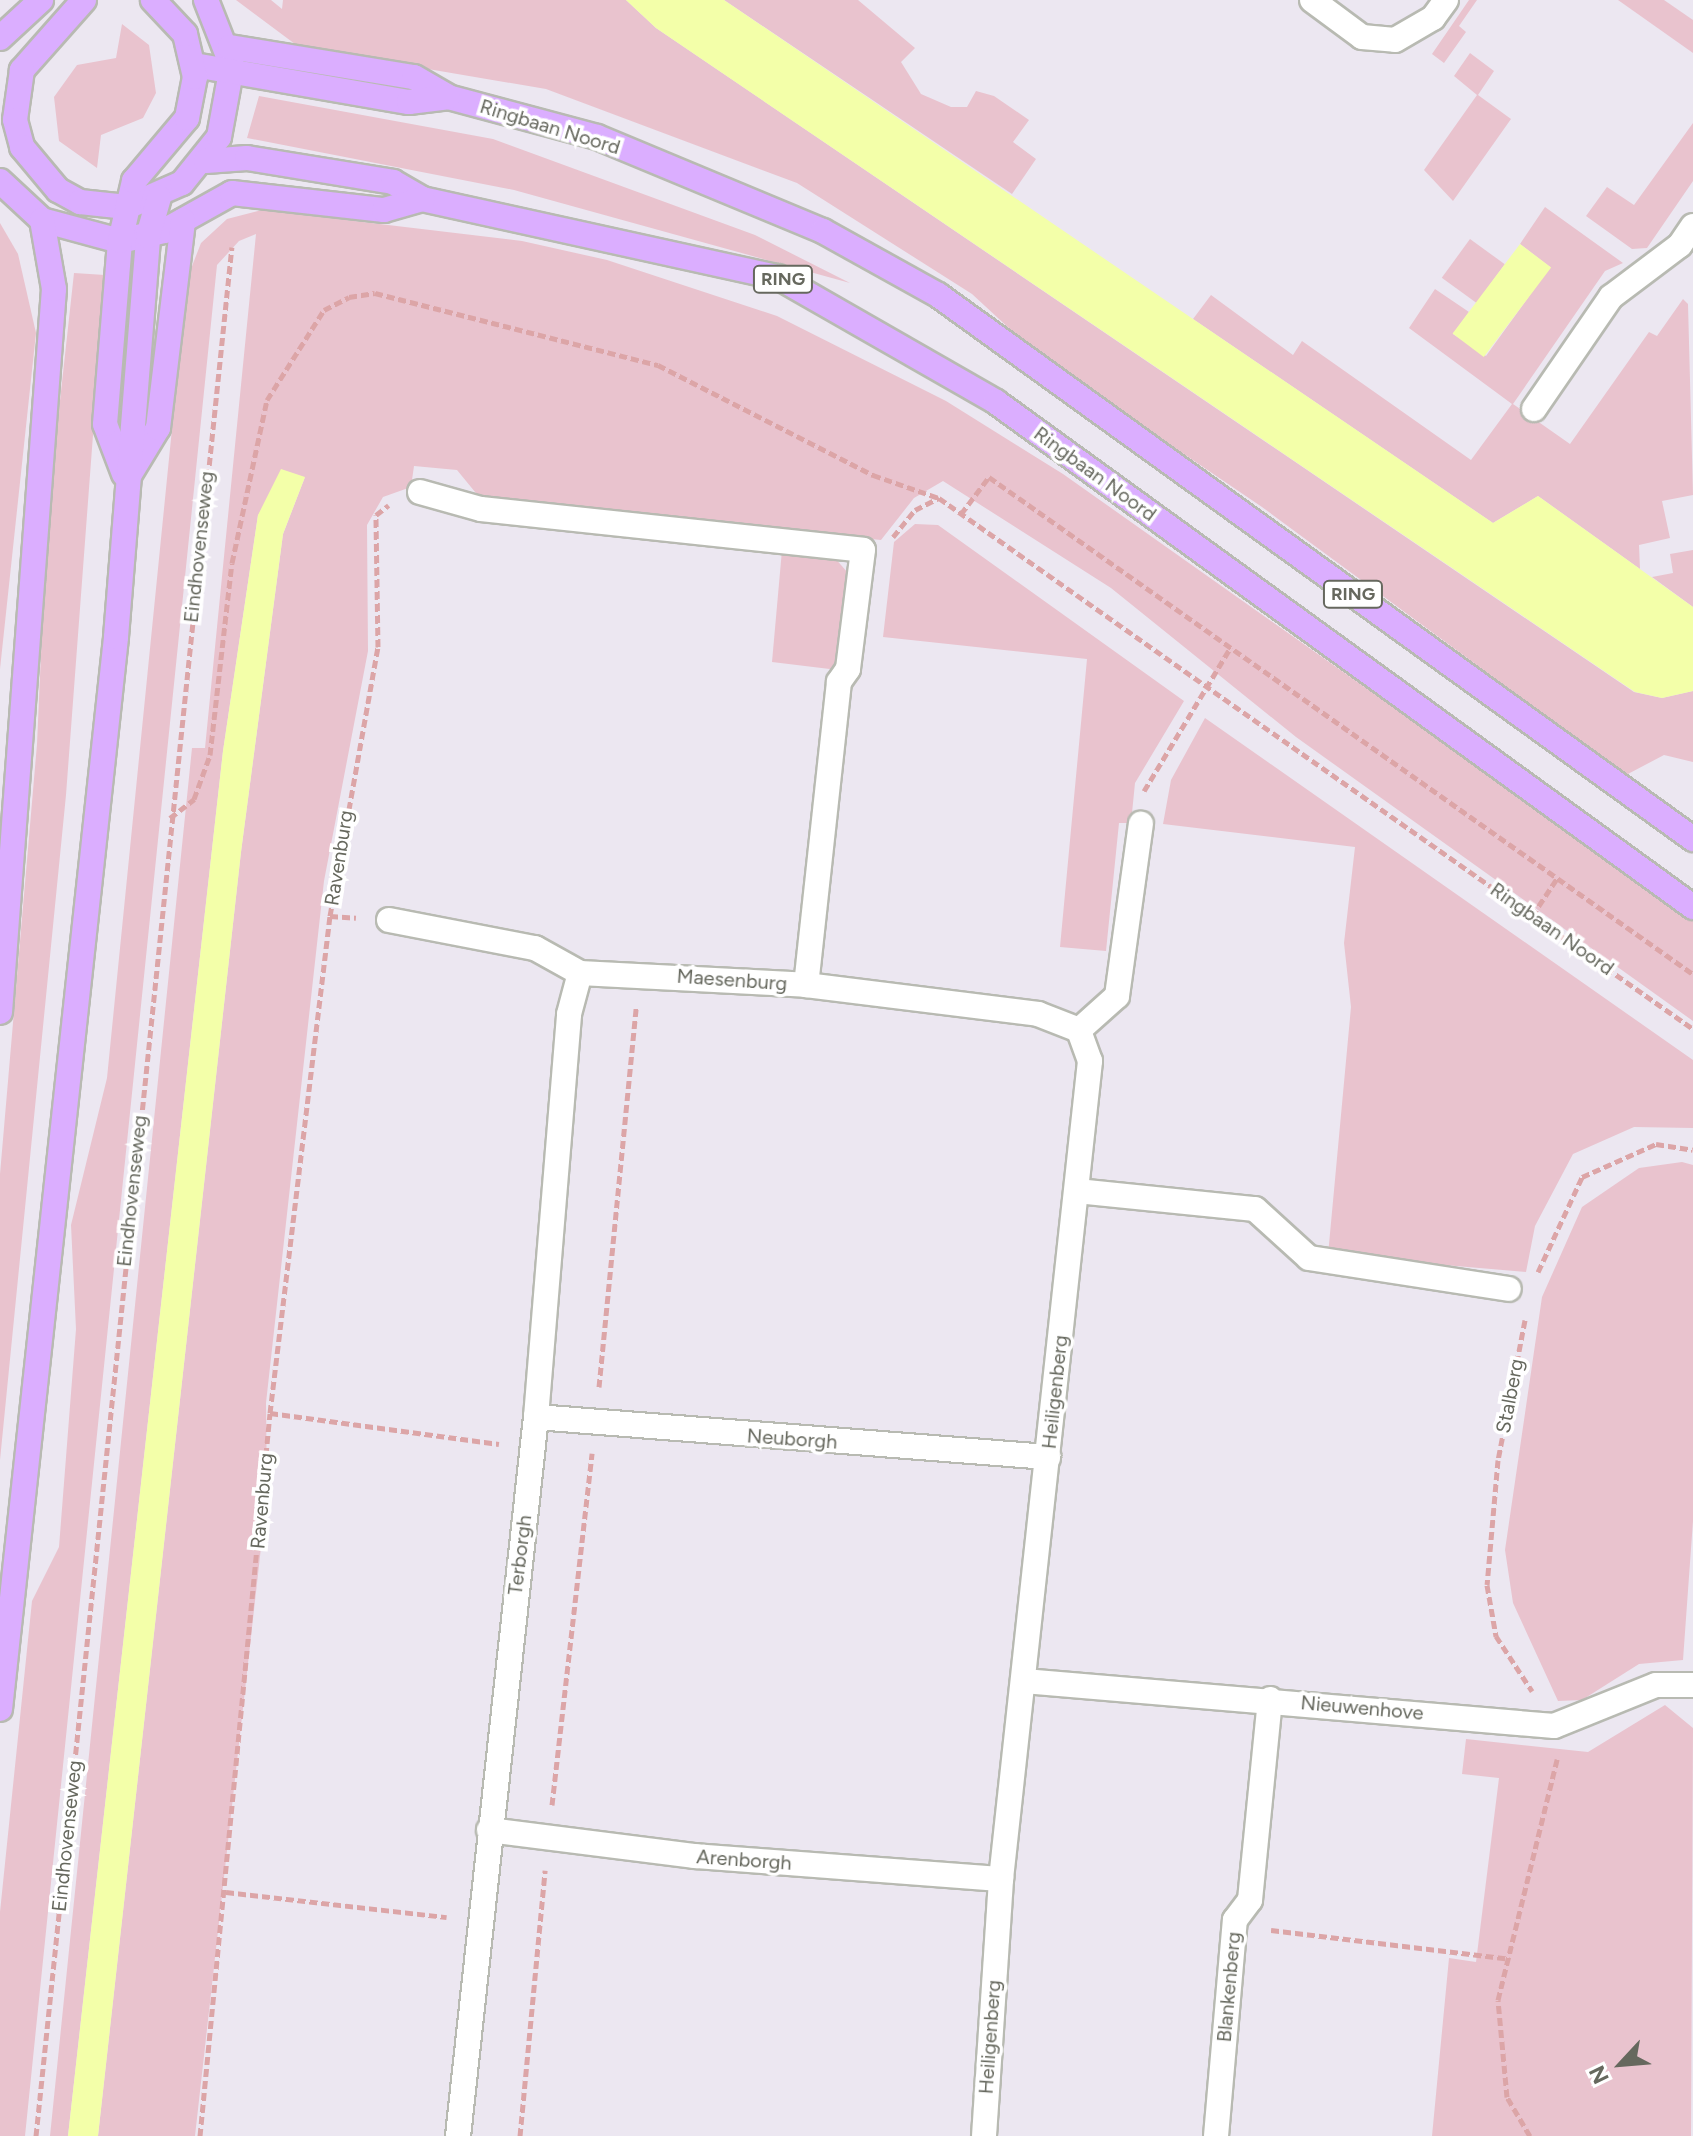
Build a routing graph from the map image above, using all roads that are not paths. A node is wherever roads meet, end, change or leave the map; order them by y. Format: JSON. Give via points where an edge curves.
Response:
{"nodes":[{"id":1,"x":41,"y":0,"type":"edge"},
{"id":2,"x":84,"y":0,"type":"edge"},
{"id":3,"x":153,"y":0,"type":"edge"},
{"id":4,"x":206,"y":0,"type":"edge"},
{"id":5,"x":1312,"y":0,"type":"edge"},
{"id":6,"x":1446,"y":0,"type":"edge"},
{"id":7,"x":1,"y":33,"type":"edge"},
{"id":8,"x":230,"y":47,"type":"junction"},
{"id":9,"x":194,"y":65,"type":"junction"},
{"id":10,"x":232,"y":76,"type":"junction"},
{"id":11,"x":448,"y":97,"type":"junction"},
{"id":12,"x":7,"y":119,"type":"edge"},
{"id":13,"x":206,"y":161,"type":"junction"},
{"id":14,"x":0,"y":181,"type":"edge"},
{"id":15,"x":159,"y":198,"type":"junction"},
{"id":16,"x":422,"y":199,"type":"junction"},
{"id":17,"x":127,"y":207,"type":"junction"},
{"id":18,"x":42,"y":220,"type":"junction"},
{"id":19,"x":183,"y":221,"type":"junction"},
{"id":20,"x":148,"y":236,"type":"junction"},
{"id":21,"x":120,"y":241,"type":"junction"},
{"id":22,"x":1689,"y":245,"type":"edge"},
{"id":23,"x":1534,"y":409,"type":"dead end"},
{"id":24,"x":126,"y":480,"type":"junction"},
{"id":25,"x":420,"y":492,"type":"road end"},
{"id":26,"x":1141,"y":824,"type":"road end"},
{"id":27,"x":1693,"y":839,"type":"edge"},
{"id":28,"x":1693,"y":907,"type":"edge"},
{"id":29,"x":389,"y":920,"type":"dead end"},
{"id":30,"x":580,"y":973,"type":"junction"},
{"id":31,"x":806,"y":985,"type":"junction"},
{"id":32,"x":0,"y":1012,"type":"edge"},
{"id":33,"x":1079,"y":1030,"type":"junction"},
{"id":34,"x":1077,"y":1191,"type":"junction"},
{"id":35,"x":1509,"y":1289,"type":"dead end"},
{"id":36,"x":536,"y":1417,"type":"junction"},
{"id":37,"x":1048,"y":1457,"type":"junction"},
{"id":38,"x":1024,"y":1681,"type":"junction"},
{"id":39,"x":1693,"y":1685,"type":"edge"},
{"id":40,"x":1270,"y":1699,"type":"junction"},
{"id":41,"x":0,"y":1709,"type":"edge"},
{"id":42,"x":489,"y":1830,"type":"junction"},
{"id":43,"x":1001,"y":1879,"type":"junction"},
{"id":44,"x":458,"y":2136,"type":"edge"},
{"id":45,"x":984,"y":2136,"type":"edge"},
{"id":46,"x":1216,"y":2136,"type":"edge"}],
"edges":[{"from":1,"to":7,"type":"main road"},
{"from":2,"to":12,"type":"main road","via":[[22,70]]},
{"from":3,"to":9,"type":"main road","via":[[185,34]]},
{"from":4,"to":8,"type":"main road"},
{"from":5,"to":6,"type":"street","via":[[1362,37],[1395,40],[1433,18]]},
{"from":8,"to":10,"type":"main road"},
{"from":8,"to":11,"type":"main road","name":"Ringbaan Noord","number":"RING","via":[[414,77]]},
{"from":9,"to":10,"type":"main road","name":"Ringbaan Noord"},
{"from":9,"to":17,"type":"main road","via":[[187,118],[134,181]]},
{"from":10,"to":11,"type":"main road","name":"Ringbaan Noord","number":"RING","via":[[409,102]]},
{"from":10,"to":13,"type":"main road","via":[[226,114]]},
{"from":11,"to":27,"type":"main road","name":"Ringbaan Noord","number":"RING","via":[[597,137],[823,231],[938,295]]},
{"from":12,"to":17,"type":"main road","via":[[22,147],[58,190],[80,202]]},
{"from":13,"to":15,"type":"main road"},
{"from":13,"to":16,"type":"main road","name":"Ringbaan Noord","number":"RING","via":[[247,158],[377,179]]},
{"from":14,"to":18,"type":"main road"},
{"from":15,"to":17,"type":"main road"},
{"from":15,"to":20,"type":"main road"},
{"from":16,"to":19,"type":"main road","name":"Ringbaan Noord","number":"RING","via":[[384,210],[250,192],[215,200]]},
{"from":16,"to":28,"type":"main road","name":"Ringbaan Noord","number":"RING","via":[[778,277],[996,402]]},
{"from":17,"to":21,"type":"main road"},
{"from":18,"to":21,"type":"main road"},
{"from":18,"to":32,"type":"main road","via":[[54,289]]},
{"from":19,"to":20,"type":"main road"},
{"from":19,"to":24,"type":"main road","via":[[158,428]]},
{"from":20,"to":21,"type":"main road"},
{"from":20,"to":24,"type":"main road"},
{"from":21,"to":24,"type":"main road","via":[[105,424]]},
{"from":22,"to":23,"type":"street","via":[[1611,297]]},
{"from":24,"to":41,"type":"main road","via":[[116,637]]},
{"from":25,"to":31,"type":"street","via":[[481,509],[863,550],[848,669],[839,682]]},
{"from":26,"to":33,"type":"street","via":[[1117,996]]},
{"from":29,"to":30,"type":"street","name":"Maesenburg","via":[[535,948]]},
{"from":30,"to":31,"type":"street","name":"Maesenburg"},
{"from":30,"to":36,"type":"street","name":"Terborgh","via":[[569,1014]]},
{"from":31,"to":33,"type":"street","name":"Maesenburg","via":[[1038,1014]]},
{"from":33,"to":34,"type":"street","name":"Heiligenberg","via":[[1090,1061]]},
{"from":34,"to":35,"type":"street","via":[[1255,1209],[1309,1258]]},
{"from":34,"to":37,"type":"street","name":"Heiligenberg"},
{"from":36,"to":37,"type":"street","name":"Neuborgh"},
{"from":36,"to":42,"type":"street","name":"Terborgh"},
{"from":37,"to":38,"type":"street","name":"Heiligenberg"},
{"from":38,"to":40,"type":"street","name":"Nieuwenhove"},
{"from":38,"to":43,"type":"street","name":"Heiligenberg"},
{"from":39,"to":40,"type":"street","name":"Nieuwenhove","via":[[1656,1685],[1554,1726]]},
{"from":40,"to":46,"type":"street","name":"Blankenberg","via":[[1250,1900],[1235,1920]]},
{"from":42,"to":43,"type":"street","name":"Arenborgh"},
{"from":42,"to":44,"type":"street","name":"Terborgh"},
{"from":43,"to":45,"type":"street","name":"Heiligenberg"}]}
